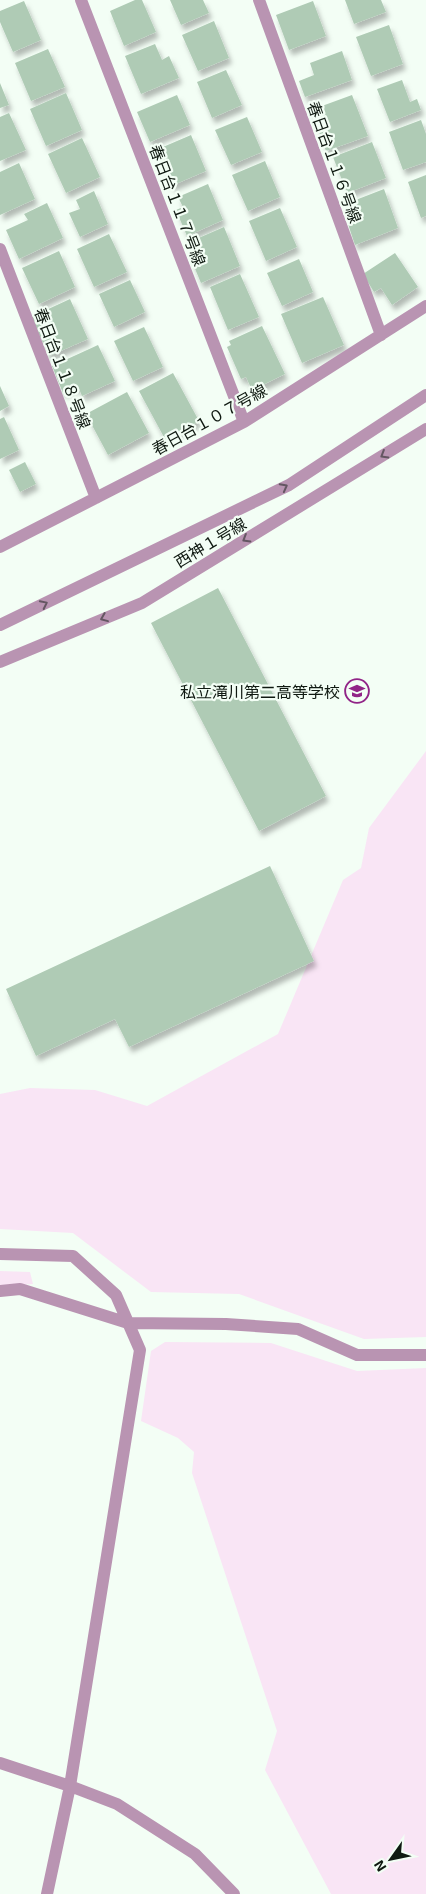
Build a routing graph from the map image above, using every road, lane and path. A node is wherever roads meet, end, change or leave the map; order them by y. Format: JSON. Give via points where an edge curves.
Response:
{"nodes":[{"id":1,"x":82,"y":0,"type":"edge"},
{"id":2,"x":259,"y":0,"type":"edge"},
{"id":3,"x":0,"y":249,"type":"edge"},
{"id":4,"x":426,"y":306,"type":"edge"},
{"id":5,"x":381,"y":335,"type":"junction"},
{"id":6,"x":426,"y":395,"type":"edge"},
{"id":7,"x":244,"y":422,"type":"junction"},
{"id":8,"x":426,"y":429,"type":"edge"},
{"id":9,"x":96,"y":498,"type":"junction"},
{"id":10,"x":0,"y":547,"type":"edge"},
{"id":11,"x":0,"y":625,"type":"edge"},
{"id":12,"x":0,"y":662,"type":"edge"},
{"id":13,"x":0,"y":1254,"type":"edge"},
{"id":14,"x":0,"y":1292,"type":"edge"},
{"id":15,"x":128,"y":1323,"type":"junction"},
{"id":16,"x":426,"y":1355,"type":"edge"},
{"id":17,"x":0,"y":1763,"type":"edge"},
{"id":18,"x":70,"y":1786,"type":"junction"},
{"id":19,"x":47,"y":1894,"type":"edge"},
{"id":20,"x":234,"y":1894,"type":"edge"}],
"edges":[{"from":1,"to":7,"type":"street","name":"春日台１１７号線"},
{"from":2,"to":5,"type":"street","name":"春日台１１６号線"},
{"from":3,"to":9,"type":"street","name":"春日台１１８号線"},
{"from":4,"to":5,"type":"street","name":"春日台１０７号線"},
{"from":5,"to":7,"type":"street","name":"春日台１０７号線"},
{"from":11,"to":6,"type":"street","name":"西神１号線","one_way":true,"via":[[289,485]]},
{"from":7,"to":9,"type":"street","name":"春日台１０７号線"},
{"from":8,"to":12,"type":"street","name":"西神１号線","one_way":true,"via":[[142,603]]},
{"from":9,"to":10,"type":"street","name":"春日台１０７号線"},
{"from":13,"to":15,"type":"street","via":[[73,1256],[116,1295]]},
{"from":14,"to":15,"type":"street","via":[[20,1289]]},
{"from":15,"to":16,"type":"street","via":[[298,1329],[357,1355]]},
{"from":15,"to":18,"type":"street","via":[[140,1350]]},
{"from":17,"to":18,"type":"street"},
{"from":18,"to":19,"type":"street"},
{"from":18,"to":20,"type":"street","via":[[117,1804],[195,1854]]}]}
